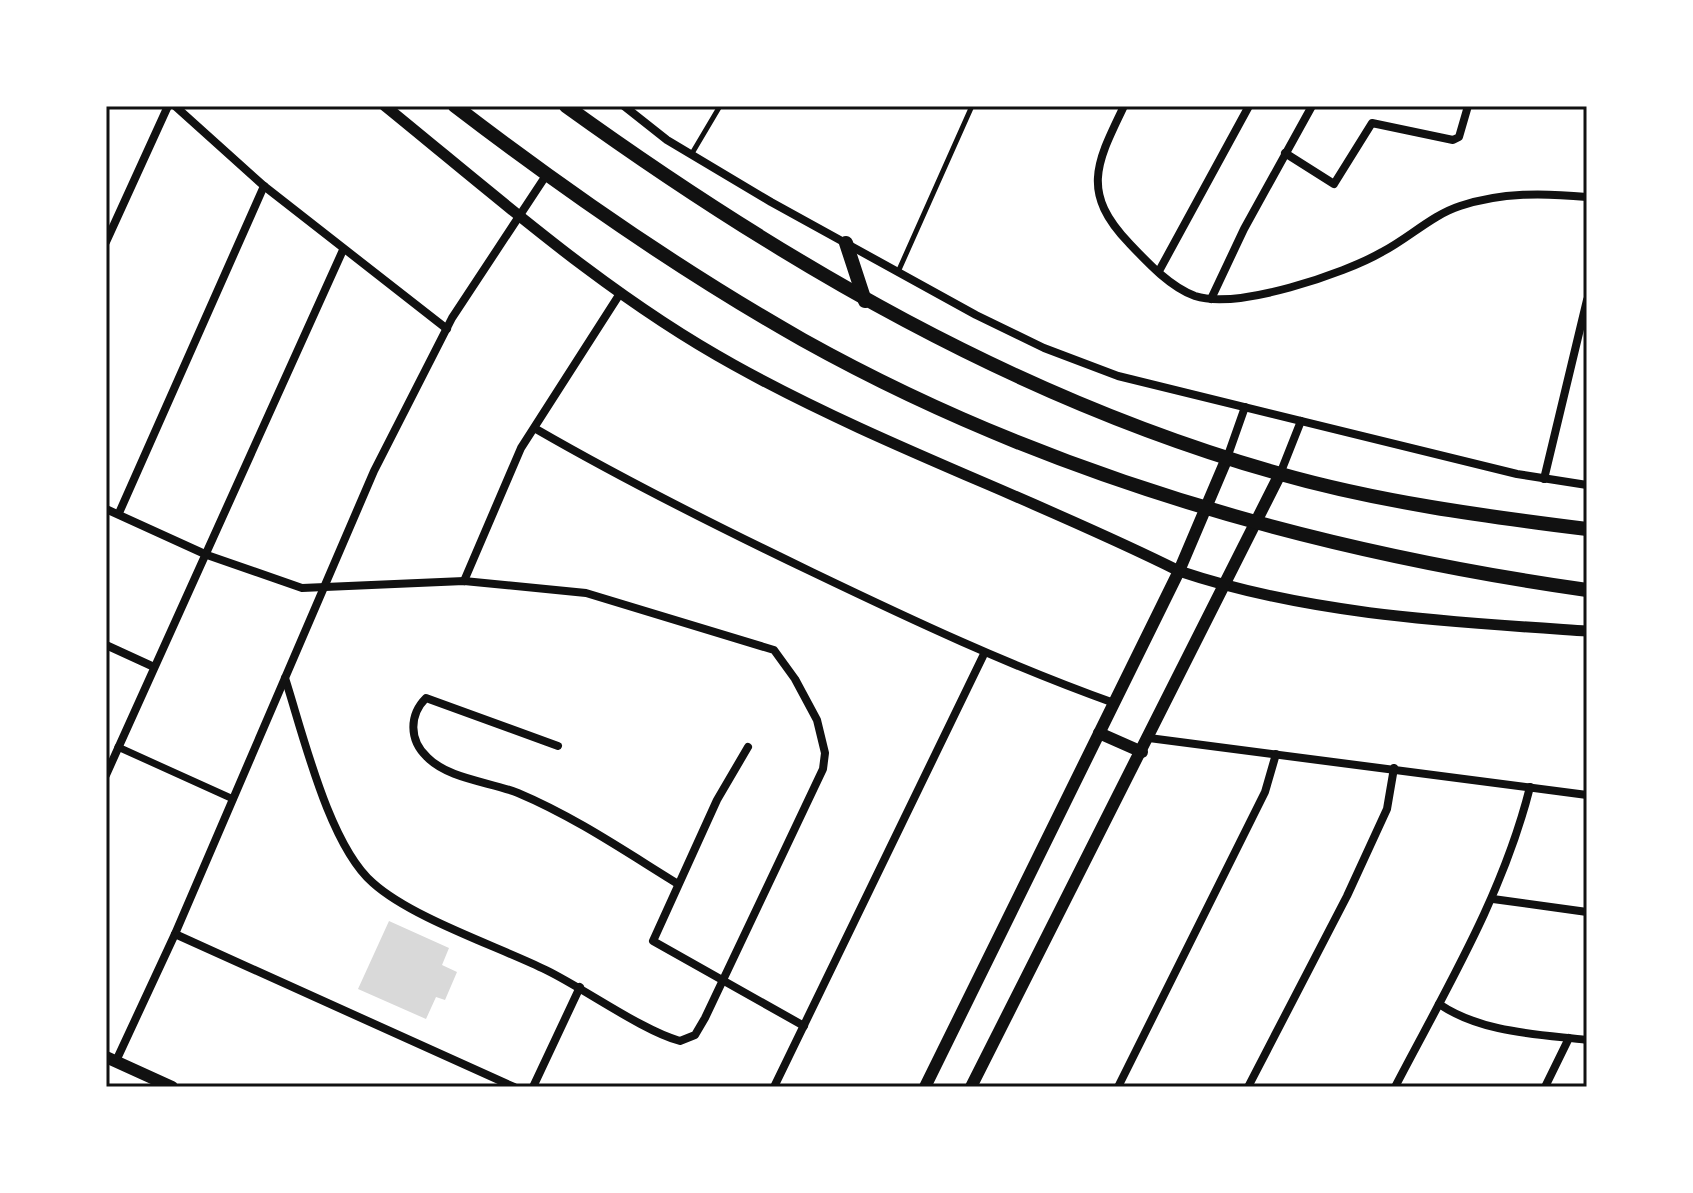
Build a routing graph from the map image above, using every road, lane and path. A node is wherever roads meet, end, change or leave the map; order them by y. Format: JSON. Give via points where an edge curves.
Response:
{"nodes":[{"id":1,"x":168,"y":106,"type":"edge"},
{"id":2,"x":175,"y":106,"type":"edge"},
{"id":3,"x":385,"y":106,"type":"edge"},
{"id":4,"x":455,"y":106,"type":"edge"},
{"id":5,"x":566,"y":106,"type":"edge"},
{"id":6,"x":574,"y":106,"type":"edge"},
{"id":7,"x":624,"y":106,"type":"edge"},
{"id":8,"x":720,"y":106,"type":"edge"},
{"id":9,"x":972,"y":106,"type":"edge"},
{"id":10,"x":1124,"y":106,"type":"edge"},
{"id":11,"x":1249,"y":106,"type":"edge"},
{"id":12,"x":1312,"y":106,"type":"edge"},
{"id":13,"x":1468,"y":106,"type":"edge"},
{"id":14,"x":613,"y":140,"type":"junction"},
{"id":15,"x":1285,"y":153,"type":"junction"},
{"id":16,"x":691,"y":155,"type":"junction"},
{"id":17,"x":547,"y":174,"type":"junction"},
{"id":18,"x":264,"y":186,"type":"junction"},
{"id":19,"x":1587,"y":197,"type":"edge"},
{"id":20,"x":520,"y":215,"type":"junction"},
{"id":21,"x":106,"y":242,"type":"edge"},
{"id":22,"x":846,"y":243,"type":"junction"},
{"id":23,"x":343,"y":250,"type":"junction"},
{"id":24,"x":1159,"y":271,"type":"junction"},
{"id":25,"x":898,"y":272,"type":"junction"},
{"id":26,"x":621,"y":292,"type":"junction"},
{"id":27,"x":1211,"y":299,"type":"junction"},
{"id":28,"x":1587,"y":300,"type":"edge"},
{"id":29,"x":865,"y":301,"type":"junction"},
{"id":30,"x":447,"y":329,"type":"junction"},
{"id":31,"x":1245,"y":407,"type":"junction"},
{"id":32,"x":1301,"y":421,"type":"junction"},
{"id":33,"x":536,"y":429,"type":"junction"},
{"id":34,"x":1227,"y":458,"type":"junction"},
{"id":35,"x":1280,"y":474,"type":"junction"},
{"id":36,"x":1544,"y":479,"type":"junction"},
{"id":37,"x":1587,"y":485,"type":"edge"},
{"id":38,"x":1206,"y":508,"type":"junction"},
{"id":39,"x":106,"y":509,"type":"edge"},
{"id":40,"x":119,"y":513,"type":"junction"},
{"id":41,"x":1256,"y":522,"type":"junction"},
{"id":42,"x":1587,"y":529,"type":"edge"},
{"id":43,"x":207,"y":555,"type":"junction"},
{"id":44,"x":1179,"y":571,"type":"junction"},
{"id":45,"x":464,"y":581,"type":"junction"},
{"id":46,"x":1225,"y":586,"type":"junction"},
{"id":47,"x":323,"y":589,"type":"junction"},
{"id":48,"x":1587,"y":590,"type":"edge"},
{"id":49,"x":1587,"y":631,"type":"edge"},
{"id":50,"x":106,"y":645,"type":"edge"},
{"id":51,"x":984,"y":654,"type":"junction"},
{"id":52,"x":154,"y":667,"type":"junction"},
{"id":53,"x":285,"y":678,"type":"junction"},
{"id":54,"x":1114,"y":703,"type":"junction"},
{"id":55,"x":1099,"y":733,"type":"junction"},
{"id":56,"x":1149,"y":738,"type":"junction"},
{"id":57,"x":558,"y":746,"type":"dead end"},
{"id":58,"x":118,"y":747,"type":"junction"},
{"id":59,"x":748,"y":747,"type":"dead end"},
{"id":60,"x":1142,"y":752,"type":"junction"},
{"id":61,"x":1276,"y":754,"type":"junction"},
{"id":62,"x":1394,"y":768,"type":"junction"},
{"id":63,"x":106,"y":775,"type":"edge"},
{"id":64,"x":1530,"y":787,"type":"junction"},
{"id":65,"x":1587,"y":795,"type":"edge"},
{"id":66,"x":233,"y":799,"type":"junction"},
{"id":67,"x":678,"y":884,"type":"junction"},
{"id":68,"x":1493,"y":899,"type":"junction"},
{"id":69,"x":1587,"y":912,"type":"edge"},
{"id":70,"x":175,"y":934,"type":"junction"},
{"id":71,"x":722,"y":982,"type":"junction"},
{"id":72,"x":580,"y":987,"type":"junction"},
{"id":73,"x":1439,"y":1004,"type":"junction"},
{"id":74,"x":804,"y":1026,"type":"junction"},
{"id":75,"x":1569,"y":1038,"type":"junction"},
{"id":76,"x":1587,"y":1040,"type":"edge"},
{"id":77,"x":111,"y":1059,"type":"edge"},
{"id":78,"x":172,"y":1087,"type":"edge"},
{"id":79,"x":514,"y":1087,"type":"edge"},
{"id":80,"x":533,"y":1087,"type":"edge"},
{"id":81,"x":774,"y":1087,"type":"edge"},
{"id":82,"x":925,"y":1087,"type":"edge"},
{"id":83,"x":971,"y":1087,"type":"edge"},
{"id":84,"x":1118,"y":1087,"type":"edge"},
{"id":85,"x":1248,"y":1087,"type":"edge"},
{"id":86,"x":1395,"y":1087,"type":"edge"},
{"id":87,"x":1545,"y":1087,"type":"edge"}],
"edges":[{"from":1,"to":21,"type":"street"},
{"from":2,"to":18,"type":"street"},
{"from":3,"to":20,"type":"street"},
{"from":4,"to":17,"type":"main road"},
{"from":5,"to":14,"type":"main road"},
{"from":6,"to":14,"type":"street"},
{"from":7,"to":16,"type":"street"},
{"from":8,"to":16,"type":"lane"},
{"from":9,"to":25,"type":"lane"},
{"from":10,"to":24,"type":"street","via":[[1097,164],[1095,182],[1119,231]]},
{"from":11,"to":24,"type":"street"},
{"from":12,"to":15,"type":"street"},
{"from":13,"to":15,"type":"street","via":[[1459,137],[1453,140],[1372,123],[1334,184]]},
{"from":14,"to":29,"type":"main road","via":[[736,225]]},
{"from":15,"to":27,"type":"street"},
{"from":16,"to":22,"type":"street"},
{"from":17,"to":20,"type":"street"},
{"from":17,"to":38,"type":"main road","via":[[716,290],[896,388],[1084,468]]},
{"from":18,"to":23,"type":"street"},
{"from":18,"to":40,"type":"street"},
{"from":19,"to":27,"type":"street","via":[[1538,192],[1481,200],[1440,214],[1380,254],[1333,275]]},
{"from":20,"to":26,"type":"street"},
{"from":20,"to":30,"type":"street"},
{"from":22,"to":25,"type":"street"},
{"from":22,"to":29,"type":"main road"},
{"from":23,"to":30,"type":"street"},
{"from":23,"to":43,"type":"street"},
{"from":24,"to":27,"type":"street","via":[[1173,284]]},
{"from":25,"to":31,"type":"street","via":[[976,315],[1118,376]]},
{"from":26,"to":33,"type":"street"},
{"from":26,"to":44,"type":"street","via":[[731,364],[851,427]]},
{"from":28,"to":36,"type":"street"},
{"from":29,"to":34,"type":"main road","via":[[1032,383]]},
{"from":30,"to":47,"type":"street","via":[[374,471]]},
{"from":31,"to":32,"type":"street"},
{"from":31,"to":34,"type":"street"},
{"from":32,"to":35,"type":"street"},
{"from":32,"to":36,"type":"street"},
{"from":33,"to":45,"type":"street","via":[[521,448]]},
{"from":33,"to":51,"type":"street","via":[[636,487]]},
{"from":34,"to":35,"type":"main road"},
{"from":34,"to":38,"type":"main road"},
{"from":35,"to":41,"type":"main road"},
{"from":35,"to":42,"type":"main road","via":[[1425,506]]},
{"from":36,"to":37,"type":"street"},
{"from":38,"to":41,"type":"main road"},
{"from":38,"to":44,"type":"main road"},
{"from":39,"to":40,"type":"street"},
{"from":40,"to":43,"type":"street"},
{"from":41,"to":46,"type":"main road"},
{"from":41,"to":48,"type":"main road","via":[[1401,557]]},
{"from":43,"to":47,"type":"street","via":[[302,588]]},
{"from":43,"to":52,"type":"street"},
{"from":44,"to":46,"type":"street"},
{"from":44,"to":54,"type":"main road"},
{"from":45,"to":47,"type":"street"},
{"from":45,"to":71,"type":"street","via":[[586,593],[656,612],[774,650],[795,679],[821,734],[823,769]]},
{"from":46,"to":49,"type":"street","via":[[1383,615]]},
{"from":46,"to":56,"type":"main road"},
{"from":47,"to":53,"type":"street"},
{"from":50,"to":52,"type":"street"},
{"from":51,"to":54,"type":"street"},
{"from":51,"to":74,"type":"street"},
{"from":52,"to":58,"type":"street"},
{"from":53,"to":66,"type":"street"},
{"from":53,"to":72,"type":"street","via":[[337,830],[372,883],[402,903]]},
{"from":54,"to":55,"type":"main road"},
{"from":55,"to":60,"type":"main road"},
{"from":55,"to":82,"type":"main road"},
{"from":56,"to":60,"type":"main road"},
{"from":56,"to":61,"type":"street"},
{"from":57,"to":67,"type":"street","via":[[426,698],[416,708],[417,743],[439,766],[518,793],[585,825]]},
{"from":58,"to":63,"type":"street"},
{"from":58,"to":66,"type":"street"},
{"from":59,"to":67,"type":"street"},
{"from":60,"to":83,"type":"main road"},
{"from":61,"to":62,"type":"street"},
{"from":61,"to":84,"type":"street","via":[[1265,792]]},
{"from":62,"to":64,"type":"street"},
{"from":62,"to":85,"type":"street","via":[[1387,809]]},
{"from":64,"to":65,"type":"street"},
{"from":64,"to":68,"type":"street"},
{"from":66,"to":70,"type":"street"},
{"from":67,"to":71,"type":"street","via":[[653,941]]},
{"from":68,"to":69,"type":"street"},
{"from":68,"to":73,"type":"street"},
{"from":70,"to":77,"type":"street"},
{"from":70,"to":79,"type":"street"},
{"from":71,"to":72,"type":"street","via":[[695,1035],[680,1041]]},
{"from":71,"to":74,"type":"street"},
{"from":72,"to":80,"type":"street"},
{"from":73,"to":75,"type":"street","via":[[1490,1027]]},
{"from":73,"to":86,"type":"street"},
{"from":74,"to":81,"type":"street"},
{"from":75,"to":76,"type":"street"},
{"from":75,"to":87,"type":"street"},
{"from":77,"to":78,"type":"main road"}]}
